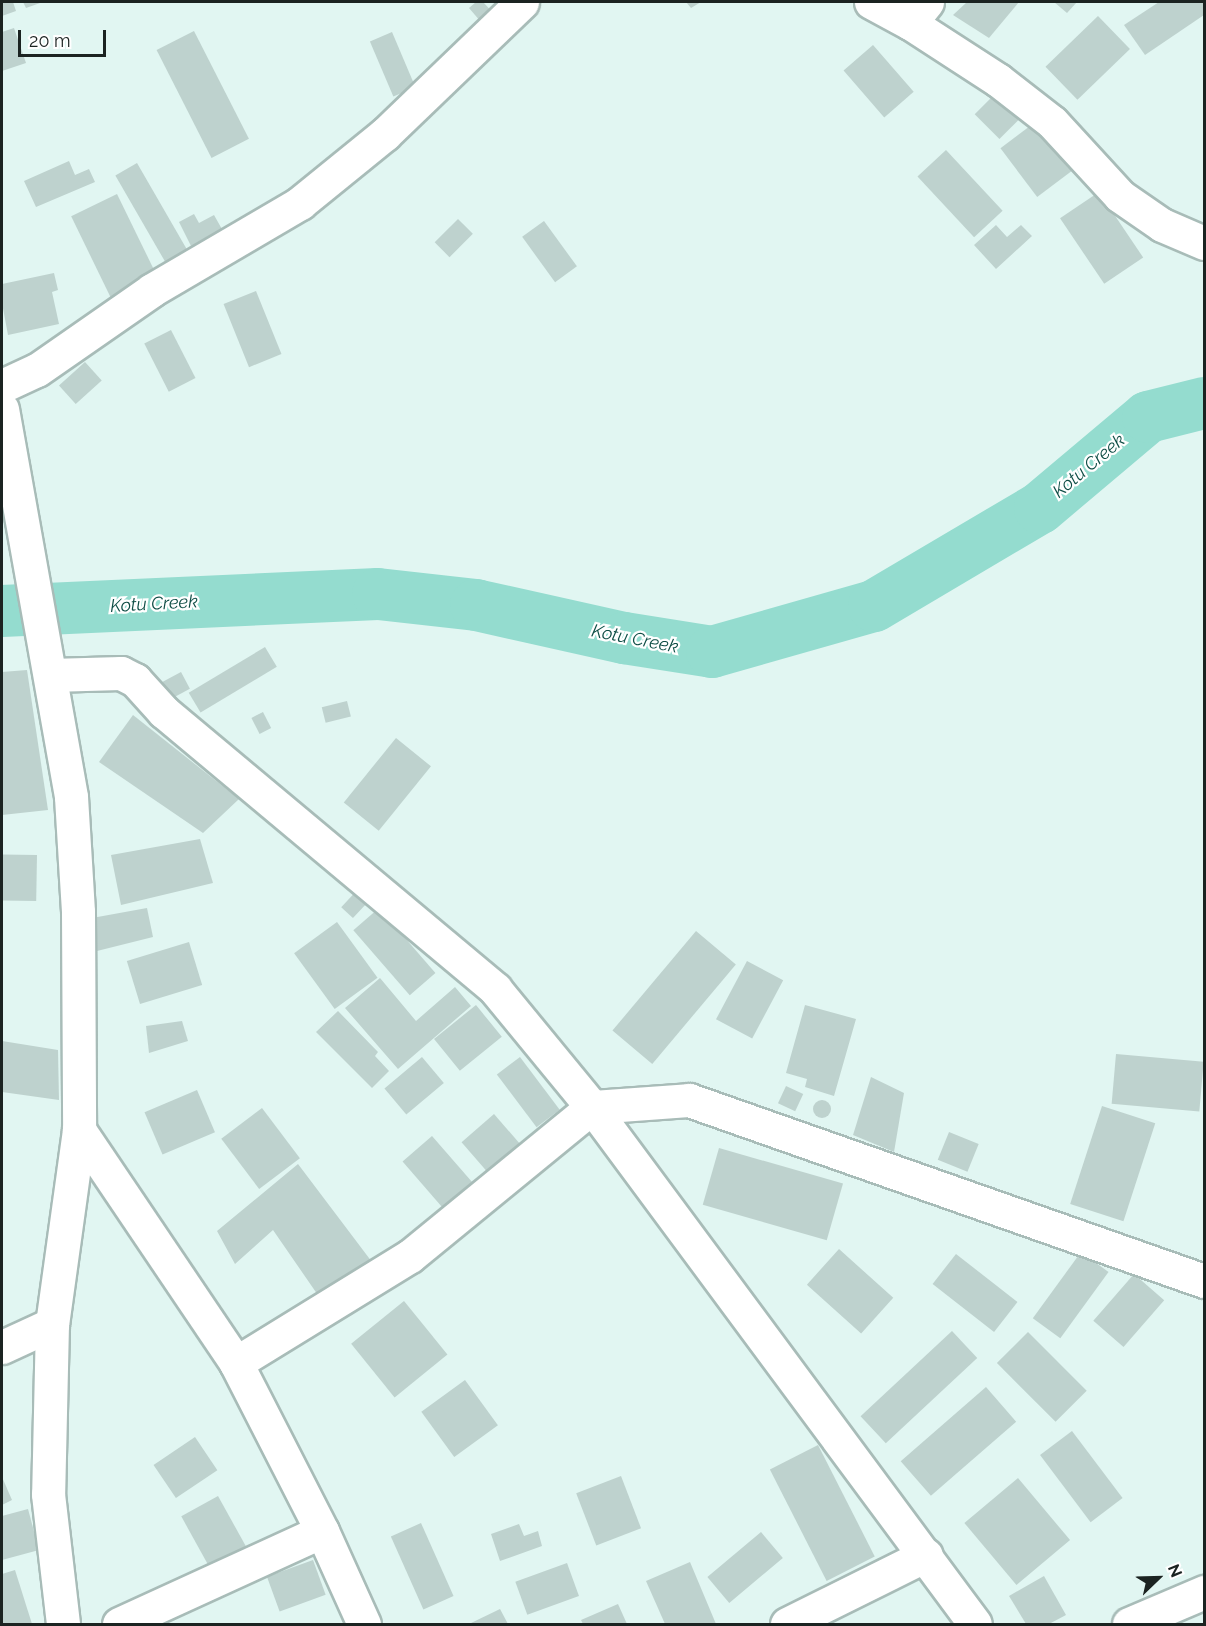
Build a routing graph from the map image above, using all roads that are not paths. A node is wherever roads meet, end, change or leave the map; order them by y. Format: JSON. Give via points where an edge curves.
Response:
{"nodes":[{"id":1,"x":522,"y":2,"type":"edge"},
{"id":2,"x":871,"y":2,"type":"edge"},
{"id":3,"x":918,"y":12,"type":"edge"},
{"id":4,"x":1204,"y":243,"type":"edge"},
{"id":5,"x":2,"y":386,"type":"edge"},
{"id":6,"x":2,"y":409,"type":"edge"},
{"id":7,"x":50,"y":675,"type":"junction"},
{"id":8,"x":592,"y":1107,"type":"junction"},
{"id":9,"x":80,"y":1130,"type":"junction"},
{"id":10,"x":1204,"y":1281,"type":"edge"},
{"id":11,"x":52,"y":1324,"type":"junction"},
{"id":12,"x":2,"y":1347,"type":"edge"},
{"id":13,"x":236,"y":1364,"type":"junction"},
{"id":14,"x":322,"y":1531,"type":"junction"},
{"id":15,"x":926,"y":1555,"type":"junction"},
{"id":16,"x":1204,"y":1592,"type":"edge"},
{"id":17,"x":63,"y":1624,"type":"edge"},
{"id":18,"x":119,"y":1624,"type":"edge"},
{"id":19,"x":364,"y":1624,"type":"edge"},
{"id":20,"x":787,"y":1624,"type":"edge"},
{"id":21,"x":975,"y":1624,"type":"edge"},
{"id":22,"x":1129,"y":1624,"type":"edge"}],
"edges":[{"from":1,"to":5,"type":"street","via":[[385,134],[300,204],[152,290],[36,370]]},
{"from":2,"to":3,"type":"street"},
{"from":3,"to":4,"type":"street","via":[[1052,122],[1120,196],[1162,225]]},
{"from":6,"to":7,"type":"street"},
{"from":7,"to":8,"type":"street","via":[[121,673],[135,680],[164,712],[495,989]]},
{"from":7,"to":9,"type":"street","via":[[71,796],[78,912]]},
{"from":8,"to":10,"type":"street","via":[[689,1100]]},
{"from":8,"to":13,"type":"street","via":[[410,1256]]},
{"from":8,"to":15,"type":"street"},
{"from":9,"to":11,"type":"street"},
{"from":9,"to":13,"type":"street"},
{"from":11,"to":12,"type":"street"},
{"from":11,"to":17,"type":"street","via":[[48,1494]]},
{"from":13,"to":14,"type":"street"},
{"from":14,"to":18,"type":"street"},
{"from":14,"to":19,"type":"street"},
{"from":15,"to":20,"type":"street"},
{"from":15,"to":21,"type":"street"},
{"from":16,"to":22,"type":"street"}]}
